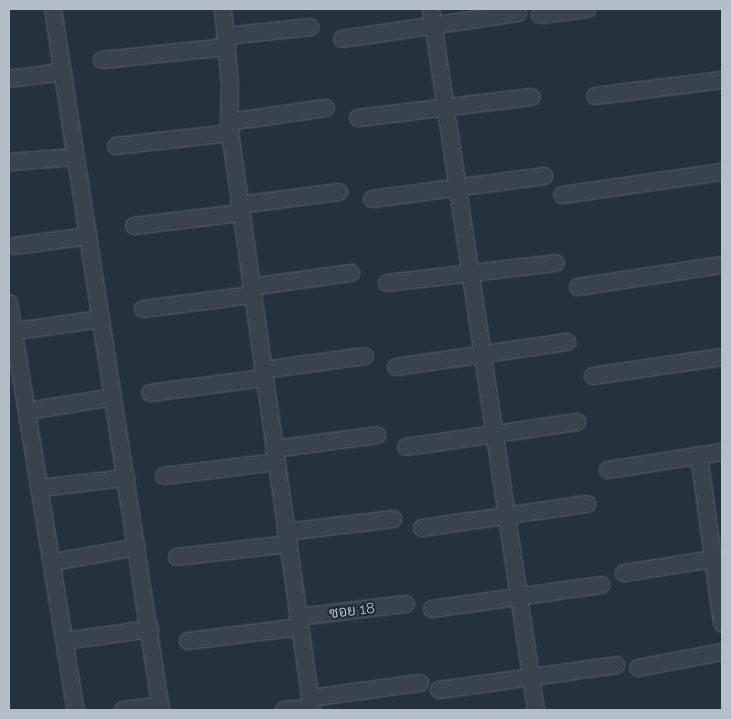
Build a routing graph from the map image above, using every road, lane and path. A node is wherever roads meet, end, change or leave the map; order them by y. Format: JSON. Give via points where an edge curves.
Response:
{"nodes":[{"id":1,"x":53,"y":9,"type":"edge"},
{"id":2,"x":223,"y":9,"type":"edge"},
{"id":3,"x":431,"y":9,"type":"edge"},
{"id":4,"x":588,"y":9,"type":"edge"},
{"id":5,"x":518,"y":13,"type":"dead end"},
{"id":6,"x":540,"y":15,"type":"dead end"},
{"id":7,"x":436,"y":25,"type":"junction"},
{"id":8,"x":310,"y":27,"type":"dead end"},
{"id":9,"x":342,"y":39,"type":"dead end"},
{"id":10,"x":227,"y":42,"type":"junction"},
{"id":11,"x":102,"y":60,"type":"dead end"},
{"id":12,"x":63,"y":72,"type":"junction"},
{"id":13,"x":9,"y":79,"type":"edge"},
{"id":14,"x":722,"y":80,"type":"edge"},
{"id":15,"x":595,"y":96,"type":"dead end"},
{"id":16,"x":532,"y":97,"type":"dead end"},
{"id":17,"x":447,"y":107,"type":"junction"},
{"id":18,"x":326,"y":108,"type":"dead end"},
{"id":19,"x":358,"y":118,"type":"dead end"},
{"id":20,"x":229,"y":127,"type":"junction"},
{"id":21,"x":116,"y":146,"type":"dead end"},
{"id":22,"x":76,"y":157,"type":"junction"},
{"id":23,"x":9,"y":162,"type":"edge"},
{"id":24,"x":722,"y":172,"type":"edge"},
{"id":25,"x":544,"y":176,"type":"dead end"},
{"id":26,"x":459,"y":187,"type":"junction"},
{"id":27,"x":340,"y":192,"type":"dead end"},
{"id":28,"x":562,"y":195,"type":"dead end"},
{"id":29,"x":372,"y":199,"type":"dead end"},
{"id":30,"x":240,"y":209,"type":"junction"},
{"id":31,"x":134,"y":226,"type":"dead end"},
{"id":32,"x":88,"y":236,"type":"junction"},
{"id":33,"x":15,"y":246,"type":"dead end"},
{"id":34,"x":556,"y":263,"type":"dead end"},
{"id":35,"x":722,"y":265,"type":"edge"},
{"id":36,"x":352,"y":273,"type":"dead end"},
{"id":37,"x":472,"y":273,"type":"junction"},
{"id":38,"x":387,"y":284,"type":"dead end"},
{"id":39,"x":578,"y":287,"type":"dead end"},
{"id":40,"x":251,"y":291,"type":"junction"},
{"id":41,"x":9,"y":303,"type":"edge"},
{"id":42,"x":142,"y":309,"type":"dead end"},
{"id":43,"x":101,"y":319,"type":"junction"},
{"id":44,"x":24,"y":330,"type":"dead end"},
{"id":45,"x":567,"y":342,"type":"dead end"},
{"id":46,"x":484,"y":354,"type":"junction"},
{"id":47,"x":365,"y":356,"type":"dead end"},
{"id":48,"x":722,"y":357,"type":"edge"},
{"id":49,"x":396,"y":367,"type":"dead end"},
{"id":50,"x":263,"y":374,"type":"junction"},
{"id":51,"x":593,"y":376,"type":"dead end"},
{"id":52,"x":150,"y":393,"type":"dead end"},
{"id":53,"x":113,"y":398,"type":"junction"},
{"id":54,"x":34,"y":410,"type":"dead end"},
{"id":55,"x":577,"y":422,"type":"dead end"},
{"id":56,"x":495,"y":434,"type":"junction"},
{"id":57,"x":377,"y":436,"type":"dead end"},
{"id":58,"x":406,"y":447,"type":"dead end"},
{"id":59,"x":722,"y":452,"type":"edge"},
{"id":60,"x":275,"y":455,"type":"junction"},
{"id":61,"x":698,"y":456,"type":"junction"},
{"id":62,"x":608,"y":470,"type":"dead end"},
{"id":63,"x":164,"y":476,"type":"dead end"},
{"id":64,"x":126,"y":478,"type":"junction"},
{"id":65,"x":49,"y":488,"type":"dead end"},
{"id":66,"x":587,"y":504,"type":"dead end"},
{"id":67,"x":507,"y":515,"type":"junction"},
{"id":68,"x":393,"y":519,"type":"dead end"},
{"id":69,"x":422,"y":528,"type":"dead end"},
{"id":70,"x":287,"y":538,"type":"junction"},
{"id":71,"x":137,"y":547,"type":"junction"},
{"id":72,"x":177,"y":557,"type":"dead end"},
{"id":73,"x":713,"y":559,"type":"junction"},
{"id":74,"x":59,"y":561,"type":"dead end"},
{"id":75,"x":624,"y":573,"type":"dead end"},
{"id":76,"x":601,"y":585,"type":"dead end"},
{"id":77,"x":519,"y":597,"type":"junction"},
{"id":78,"x":406,"y":604,"type":"dead end"},
{"id":79,"x":432,"y":610,"type":"dead end"},
{"id":80,"x":299,"y":622,"type":"junction"},
{"id":81,"x":722,"y":623,"type":"edge"},
{"id":82,"x":150,"y":629,"type":"junction"},
{"id":83,"x":72,"y":640,"type":"dead end"},
{"id":84,"x":188,"y":640,"type":"dead end"},
{"id":85,"x":722,"y":652,"type":"edge"},
{"id":86,"x":616,"y":665,"type":"dead end"},
{"id":87,"x":638,"y":668,"type":"dead end"},
{"id":88,"x":531,"y":677,"type":"junction"},
{"id":89,"x":420,"y":683,"type":"dead end"},
{"id":90,"x":439,"y":690,"type":"dead end"},
{"id":91,"x":311,"y":705,"type":"edge"},
{"id":92,"x":161,"y":708,"type":"edge"},
{"id":93,"x":76,"y":710,"type":"edge"},
{"id":94,"x":123,"y":710,"type":"edge"},
{"id":95,"x":284,"y":710,"type":"edge"},
{"id":96,"x":536,"y":710,"type":"edge"}],
"edges":[{"from":1,"to":12,"type":"street"},
{"from":2,"to":10,"type":"street"},
{"from":3,"to":7,"type":"street"},
{"from":4,"to":6,"type":"street"},
{"from":5,"to":7,"type":"street"},
{"from":7,"to":9,"type":"street"},
{"from":7,"to":17,"type":"street"},
{"from":8,"to":10,"type":"street"},
{"from":10,"to":11,"type":"street"},
{"from":10,"to":20,"type":"street"},
{"from":12,"to":13,"type":"street"},
{"from":12,"to":22,"type":"street"},
{"from":14,"to":15,"type":"street"},
{"from":16,"to":17,"type":"street"},
{"from":17,"to":19,"type":"street"},
{"from":17,"to":26,"type":"street"},
{"from":18,"to":20,"type":"street"},
{"from":20,"to":21,"type":"street"},
{"from":20,"to":30,"type":"street"},
{"from":22,"to":23,"type":"street"},
{"from":22,"to":32,"type":"street"},
{"from":24,"to":28,"type":"street"},
{"from":25,"to":26,"type":"street"},
{"from":26,"to":29,"type":"street"},
{"from":26,"to":37,"type":"street"},
{"from":27,"to":30,"type":"street"},
{"from":30,"to":31,"type":"street"},
{"from":30,"to":40,"type":"street"},
{"from":32,"to":33,"type":"street"},
{"from":32,"to":43,"type":"street"},
{"from":34,"to":37,"type":"street"},
{"from":35,"to":39,"type":"street"},
{"from":36,"to":40,"type":"street"},
{"from":37,"to":38,"type":"street"},
{"from":37,"to":46,"type":"street"},
{"from":40,"to":42,"type":"street"},
{"from":40,"to":50,"type":"street"},
{"from":41,"to":93,"type":"street"},
{"from":43,"to":44,"type":"street"},
{"from":43,"to":53,"type":"street"},
{"from":45,"to":46,"type":"street"},
{"from":46,"to":49,"type":"street"},
{"from":46,"to":56,"type":"street"},
{"from":47,"to":50,"type":"street"},
{"from":48,"to":51,"type":"street"},
{"from":50,"to":52,"type":"street"},
{"from":50,"to":60,"type":"street"},
{"from":53,"to":54,"type":"street"},
{"from":53,"to":64,"type":"street"},
{"from":55,"to":56,"type":"street"},
{"from":56,"to":58,"type":"street"},
{"from":56,"to":67,"type":"street"},
{"from":57,"to":60,"type":"street"},
{"from":59,"to":61,"type":"street"},
{"from":60,"to":63,"type":"street"},
{"from":60,"to":70,"type":"street"},
{"from":61,"to":62,"type":"street"},
{"from":61,"to":73,"type":"street"},
{"from":64,"to":65,"type":"street"},
{"from":64,"to":71,"type":"street"},
{"from":66,"to":67,"type":"street"},
{"from":67,"to":69,"type":"street"},
{"from":67,"to":77,"type":"street"},
{"from":68,"to":70,"type":"street"},
{"from":70,"to":72,"type":"street"},
{"from":70,"to":80,"type":"street"},
{"from":71,"to":74,"type":"street"},
{"from":71,"to":82,"type":"street"},
{"from":73,"to":75,"type":"street"},
{"from":73,"to":81,"type":"street"},
{"from":76,"to":77,"type":"street"},
{"from":77,"to":79,"type":"street"},
{"from":77,"to":88,"type":"street"},
{"from":78,"to":80,"type":"street","name":"ซอย 18"},
{"from":80,"to":84,"type":"street","name":"ซอย 18"},
{"from":80,"to":91,"type":"street"},
{"from":82,"to":83,"type":"street"},
{"from":82,"to":92,"type":"street"},
{"from":85,"to":87,"type":"street"},
{"from":86,"to":88,"type":"street"},
{"from":88,"to":90,"type":"street"},
{"from":88,"to":96,"type":"street"},
{"from":89,"to":91,"type":"street"},
{"from":91,"to":95,"type":"street"},
{"from":92,"to":94,"type":"street"}]}
